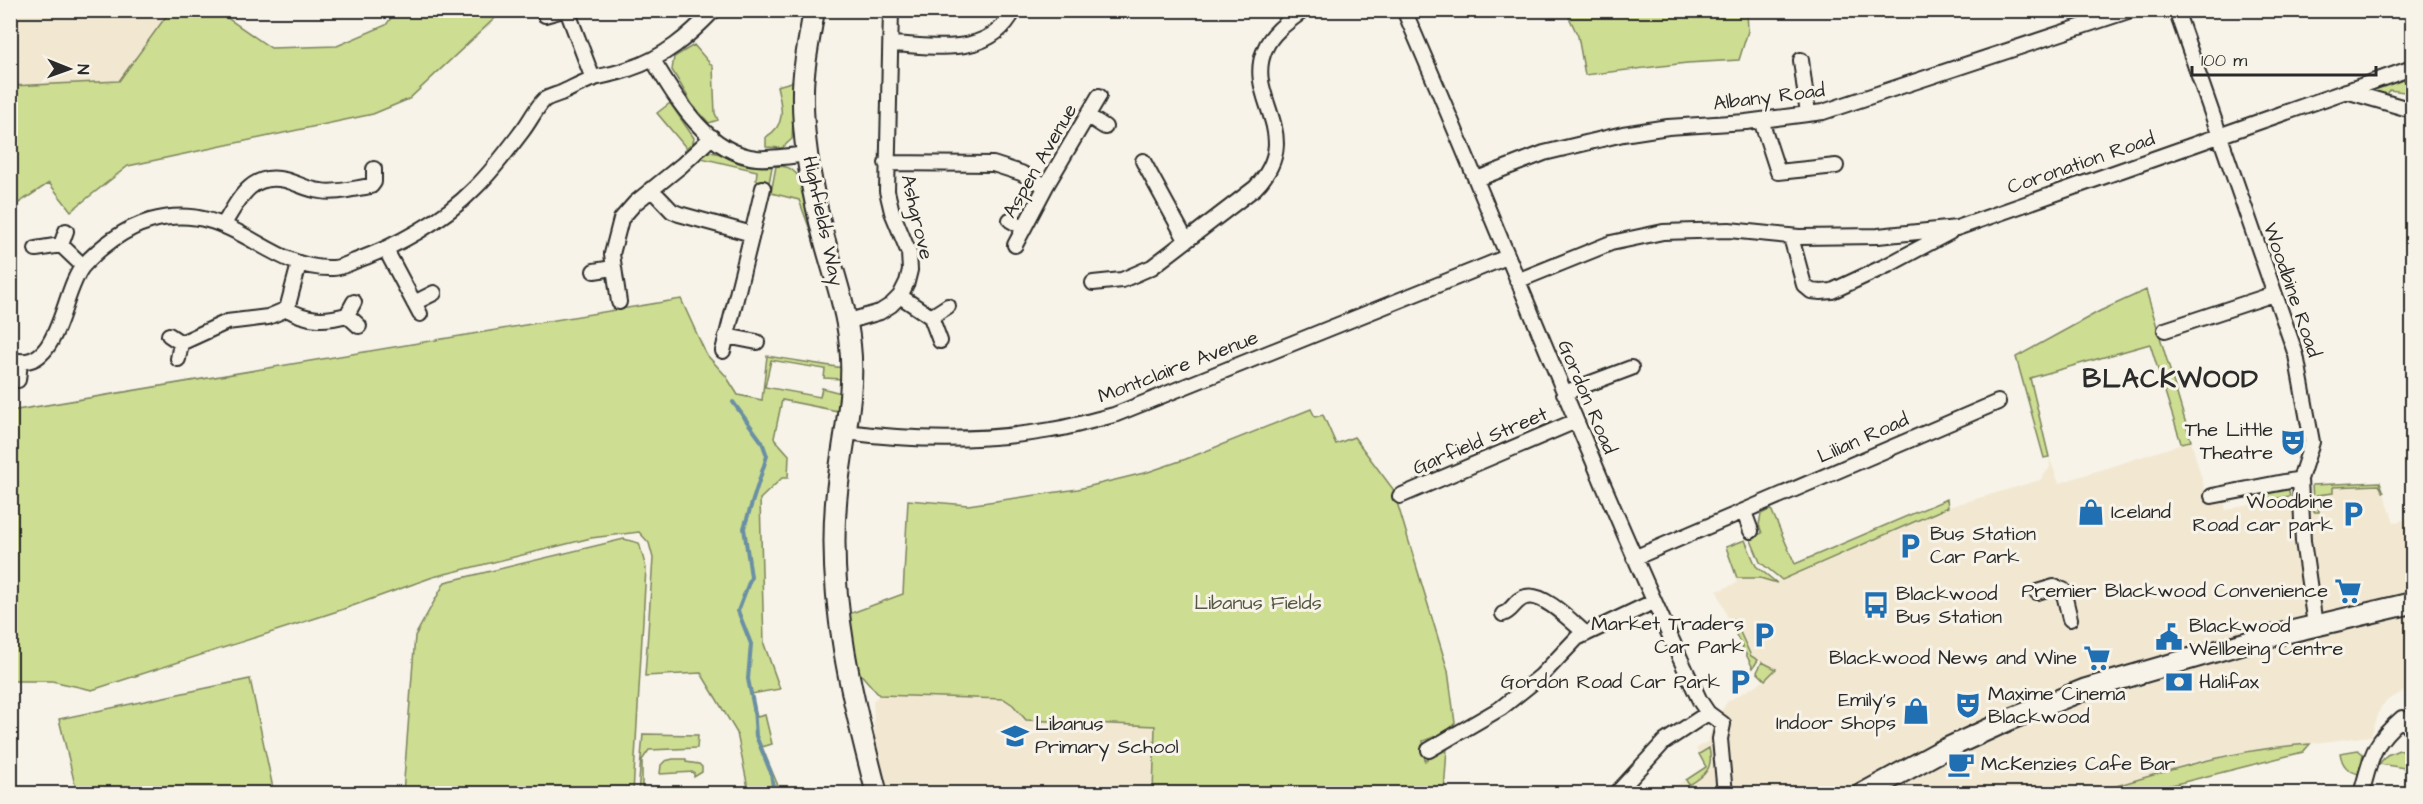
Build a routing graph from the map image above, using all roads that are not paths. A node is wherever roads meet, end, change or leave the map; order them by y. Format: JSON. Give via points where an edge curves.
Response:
{"nodes":[{"id":1,"x":565,"y":10,"type":"edge"},
{"id":2,"x":714,"y":10,"type":"edge"},
{"id":3,"x":814,"y":10,"type":"edge"},
{"id":4,"x":891,"y":10,"type":"edge"},
{"id":5,"x":1014,"y":10,"type":"edge"},
{"id":6,"x":1304,"y":10,"type":"edge"},
{"id":7,"x":1404,"y":10,"type":"edge"},
{"id":8,"x":2131,"y":10,"type":"edge"},
{"id":9,"x":2176,"y":10,"type":"edge"},
{"id":10,"x":545,"y":15,"type":"dead end"},
{"id":11,"x":891,"y":44,"type":"junction"},
{"id":12,"x":653,"y":60,"type":"junction"},
{"id":13,"x":1801,"y":60,"type":"dead end"},
{"id":14,"x":2412,"y":68,"type":"edge"},
{"id":15,"x":593,"y":79,"type":"junction"},
{"id":16,"x":2346,"y":91,"type":"junction"},
{"id":17,"x":1099,"y":96,"type":"dead end"},
{"id":18,"x":2412,"y":110,"type":"edge"},
{"id":19,"x":1808,"y":114,"type":"junction"},
{"id":20,"x":1088,"y":116,"type":"junction"},
{"id":21,"x":1761,"y":120,"type":"junction"},
{"id":22,"x":1106,"y":127,"type":"dead end"},
{"id":23,"x":2219,"y":135,"type":"junction"},
{"id":24,"x":712,"y":137,"type":"junction"},
{"id":25,"x":807,"y":154,"type":"junction"},
{"id":26,"x":1143,"y":161,"type":"dead end"},
{"id":27,"x":886,"y":163,"type":"junction"},
{"id":28,"x":1836,"y":166,"type":"dead end"},
{"id":29,"x":374,"y":169,"type":"dead end"},
{"id":30,"x":1477,"y":179,"type":"junction"},
{"id":31,"x":1046,"y":186,"type":"junction"},
{"id":32,"x":763,"y":188,"type":"dead end"},
{"id":33,"x":651,"y":189,"type":"junction"},
{"id":34,"x":1010,"y":220,"type":"dead end"},
{"id":35,"x":224,"y":224,"type":"junction"},
{"id":36,"x":1024,"y":228,"type":"junction"},
{"id":37,"x":1957,"y":228,"type":"junction"},
{"id":38,"x":66,"y":231,"type":"dead end"},
{"id":39,"x":752,"y":234,"type":"junction"},
{"id":40,"x":1791,"y":237,"type":"junction"},
{"id":41,"x":1186,"y":240,"type":"junction"},
{"id":42,"x":61,"y":245,"type":"junction"},
{"id":43,"x":1015,"y":245,"type":"dead end"},
{"id":44,"x":36,"y":249,"type":"dead end"},
{"id":45,"x":386,"y":250,"type":"junction"},
{"id":46,"x":1507,"y":257,"type":"junction"},
{"id":47,"x":298,"y":264,"type":"junction"},
{"id":48,"x":83,"y":266,"type":"junction"},
{"id":49,"x":614,"y":268,"type":"junction"},
{"id":50,"x":594,"y":271,"type":"dead end"},
{"id":51,"x":1516,"y":281,"type":"junction"},
{"id":52,"x":1094,"y":284,"type":"dead end"},
{"id":53,"x":434,"y":293,"type":"dead end"},
{"id":54,"x":2274,"y":294,"type":"junction"},
{"id":55,"x":900,"y":296,"type":"junction"},
{"id":56,"x":354,"y":302,"type":"dead end"},
{"id":57,"x":619,"y":302,"type":"dead end"},
{"id":58,"x":948,"y":306,"type":"dead end"},
{"id":59,"x":287,"y":309,"type":"junction"},
{"id":60,"x":347,"y":315,"type":"junction"},
{"id":61,"x":931,"y":317,"type":"junction"},
{"id":62,"x":846,"y":322,"type":"junction"},
{"id":63,"x":359,"y":326,"type":"dead end"},
{"id":64,"x":2165,"y":330,"type":"dead end"},
{"id":65,"x":169,"y":334,"type":"dead end"},
{"id":66,"x":726,"y":336,"type":"junction"},
{"id":67,"x":940,"y":341,"type":"dead end"},
{"id":68,"x":757,"y":342,"type":"dead end"},
{"id":69,"x":181,"y":343,"type":"junction"},
{"id":70,"x":723,"y":351,"type":"dead end"},
{"id":71,"x":178,"y":359,"type":"dead end"},
{"id":72,"x":15,"y":360,"type":"edge"},
{"id":73,"x":1631,"y":368,"type":"dead end"},
{"id":74,"x":18,"y":380,"type":"dead end"},
{"id":75,"x":1564,"y":393,"type":"junction"},
{"id":76,"x":1998,"y":402,"type":"dead end"},
{"id":77,"x":1576,"y":421,"type":"junction"},
{"id":78,"x":846,"y":432,"type":"junction"},
{"id":79,"x":2300,"y":479,"type":"junction"},
{"id":80,"x":1400,"y":496,"type":"dead end"},
{"id":81,"x":2212,"y":496,"type":"dead end"},
{"id":82,"x":1744,"y":512,"type":"junction"},
{"id":83,"x":1751,"y":531,"type":"dead end"},
{"id":84,"x":1634,"y":558,"type":"junction"},
{"id":85,"x":2037,"y":592,"type":"dead end"},
{"id":86,"x":1653,"y":602,"type":"junction"},
{"id":87,"x":2412,"y":603,"type":"edge"},
{"id":88,"x":1503,"y":614,"type":"dead end"},
{"id":89,"x":2070,"y":619,"type":"dead end"},
{"id":90,"x":2315,"y":625,"type":"junction"},
{"id":91,"x":1586,"y":634,"type":"junction"},
{"id":92,"x":1708,"y":713,"type":"junction"},
{"id":93,"x":2412,"y":730,"type":"edge"},
{"id":94,"x":1429,"y":750,"type":"dead end"},
{"id":95,"x":877,"y":794,"type":"edge"},
{"id":96,"x":1616,"y":794,"type":"edge"},
{"id":97,"x":1725,"y":794,"type":"edge"},
{"id":98,"x":1862,"y":794,"type":"edge"},
{"id":99,"x":2361,"y":794,"type":"edge"}],
"edges":[{"from":1,"to":10,"type":"street"},
{"from":1,"to":15,"type":"street"},
{"from":2,"to":12,"type":"street","via":[[678,44]]},
{"from":3,"to":25,"type":"main road","name":"Highfields Way","via":[[803,91]]},
{"from":4,"to":11,"type":"street","name":"Ashgrove"},
{"from":5,"to":11,"type":"street","via":[[1006,25],[975,44]]},
{"from":6,"to":41,"type":"street","via":[[1286,23],[1264,49],[1262,87],[1276,130],[1274,161],[1267,175]]},
{"from":7,"to":30,"type":"street","name":"Gordon Road"},
{"from":8,"to":19,"type":"street","name":"Albany Road","via":[[1918,82]]},
{"from":9,"to":23,"type":"street","name":"Woodbine Road"},
{"from":11,"to":27,"type":"street","name":"Ashgrove"},
{"from":12,"to":15,"type":"street"},
{"from":12,"to":24,"type":"street","via":[[686,110]]},
{"from":13,"to":19,"type":"street"},
{"from":14,"to":16,"type":"street","name":"Coronation Road"},
{"from":15,"to":45,"type":"street","via":[[545,100],[474,190]]},
{"from":16,"to":18,"type":"street"},
{"from":16,"to":23,"type":"street","name":"Coronation Road"},
{"from":17,"to":20,"type":"street","name":"Aspen Avenue"},
{"from":19,"to":21,"type":"street","name":"Albany Road"},
{"from":20,"to":22,"type":"street"},
{"from":20,"to":31,"type":"street","name":"Aspen Avenue"},
{"from":21,"to":28,"type":"street","via":[[1778,172]]},
{"from":21,"to":30,"type":"street","name":"Albany Road","via":[[1668,127],[1590,141],[1544,153]]},
{"from":23,"to":37,"type":"street","name":"Coronation Road"},
{"from":23,"to":54,"type":"street","name":"Woodbine Road"},
{"from":24,"to":25,"type":"street","via":[[745,156]]},
{"from":24,"to":33,"type":"street"},
{"from":25,"to":62,"type":"main road","name":"Highfields Way"},
{"from":26,"to":41,"type":"street"},
{"from":27,"to":31,"type":"street","via":[[993,164]]},
{"from":27,"to":55,"type":"street","name":"Ashgrove","via":[[892,212],[911,261]]},
{"from":29,"to":35,"type":"street","via":[[371,186],[342,191],[324,192],[274,179],[255,182],[241,194]]},
{"from":30,"to":46,"type":"street","name":"Gordon Road"},
{"from":31,"to":36,"type":"street","name":"Aspen Avenue"},
{"from":32,"to":39,"type":"street"},
{"from":33,"to":39,"type":"street","via":[[672,211]]},
{"from":33,"to":49,"type":"street","via":[[621,219],[612,254]]},
{"from":34,"to":36,"type":"street"},
{"from":35,"to":47,"type":"street"},
{"from":35,"to":48,"type":"street","via":[[190,216],[149,221],[127,229]]},
{"from":36,"to":43,"type":"street","name":"Aspen Avenue"},
{"from":37,"to":40,"type":"street","name":"Coronation Road","via":[[1878,236]]},
{"from":37,"to":40,"type":"street","name":"Coronation Road","via":[[1888,265],[1832,291],[1821,292],[1804,285]]},
{"from":38,"to":42,"type":"street"},
{"from":39,"to":66,"type":"street"},
{"from":40,"to":51,"type":"street","name":"Coronation Road","via":[[1729,230],[1663,232],[1611,243]]},
{"from":41,"to":52,"type":"street","via":[[1136,275]]},
{"from":42,"to":44,"type":"street"},
{"from":42,"to":48,"type":"street"},
{"from":45,"to":47,"type":"street","via":[[334,269]]},
{"from":45,"to":53,"type":"street","via":[[417,309]]},
{"from":46,"to":51,"type":"street","name":"Gordon Road"},
{"from":46,"to":78,"type":"street","name":"Montclaire Avenue","via":[[1114,415],[1053,430],[970,440],[890,438]]},
{"from":47,"to":59,"type":"street"},
{"from":48,"to":72,"type":"street","via":[[54,339],[30,361]]},
{"from":49,"to":50,"type":"street"},
{"from":49,"to":57,"type":"street"},
{"from":51,"to":75,"type":"street","name":"Gordon Road"},
{"from":54,"to":64,"type":"street"},
{"from":54,"to":79,"type":"street","name":"Woodbine Road","via":[[2296,355],[2312,442]]},
{"from":55,"to":61,"type":"street"},
{"from":55,"to":62,"type":"street","via":[[880,312]]},
{"from":56,"to":60,"type":"street"},
{"from":58,"to":61,"type":"street"},
{"from":59,"to":60,"type":"street","via":[[309,319]]},
{"from":59,"to":69,"type":"street","via":[[268,317],[227,322]]},
{"from":60,"to":63,"type":"street"},
{"from":61,"to":67,"type":"street"},
{"from":62,"to":78,"type":"main road","name":"Highfields Way","via":[[852,366]]},
{"from":65,"to":69,"type":"street"},
{"from":66,"to":68,"type":"street"},
{"from":66,"to":70,"type":"street"},
{"from":69,"to":71,"type":"street"},
{"from":72,"to":74,"type":"street"},
{"from":73,"to":75,"type":"street"},
{"from":75,"to":77,"type":"street","name":"Gordon Road"},
{"from":76,"to":82,"type":"street","name":"Lilian Road"},
{"from":77,"to":80,"type":"street","name":"Garfield Street"},
{"from":77,"to":84,"type":"street","name":"Gordon Road"},
{"from":78,"to":95,"type":"main road","name":"Highfields Way","via":[[836,503],[837,594],[848,675]]},
{"from":79,"to":81,"type":"street"},
{"from":79,"to":90,"type":"street","name":"Woodbine Road","via":[[2304,549]]},
{"from":82,"to":83,"type":"street"},
{"from":82,"to":84,"type":"street","name":"Lilian Road"},
{"from":84,"to":86,"type":"street","name":"Gordon Road"},
{"from":85,"to":89,"type":"street","via":[[2054,587],[2063,590]]},
{"from":86,"to":91,"type":"street"},
{"from":86,"to":92,"type":"street","name":"Gordon Road"},
{"from":87,"to":90,"type":"main road"},
{"from":88,"to":91,"type":"street","via":[[1518,600],[1534,596],[1544,599]]},
{"from":90,"to":98,"type":"main road","via":[[2086,689],[1939,752]]},
{"from":91,"to":94,"type":"street","via":[[1501,708]]},
{"from":92,"to":96,"type":"street","via":[[1664,742]]},
{"from":92,"to":97,"type":"street","name":"Gordon Road","via":[[1723,724],[1720,739]]},
{"from":93,"to":99,"type":"street","via":[[2402,718],[2378,741]]}]}
